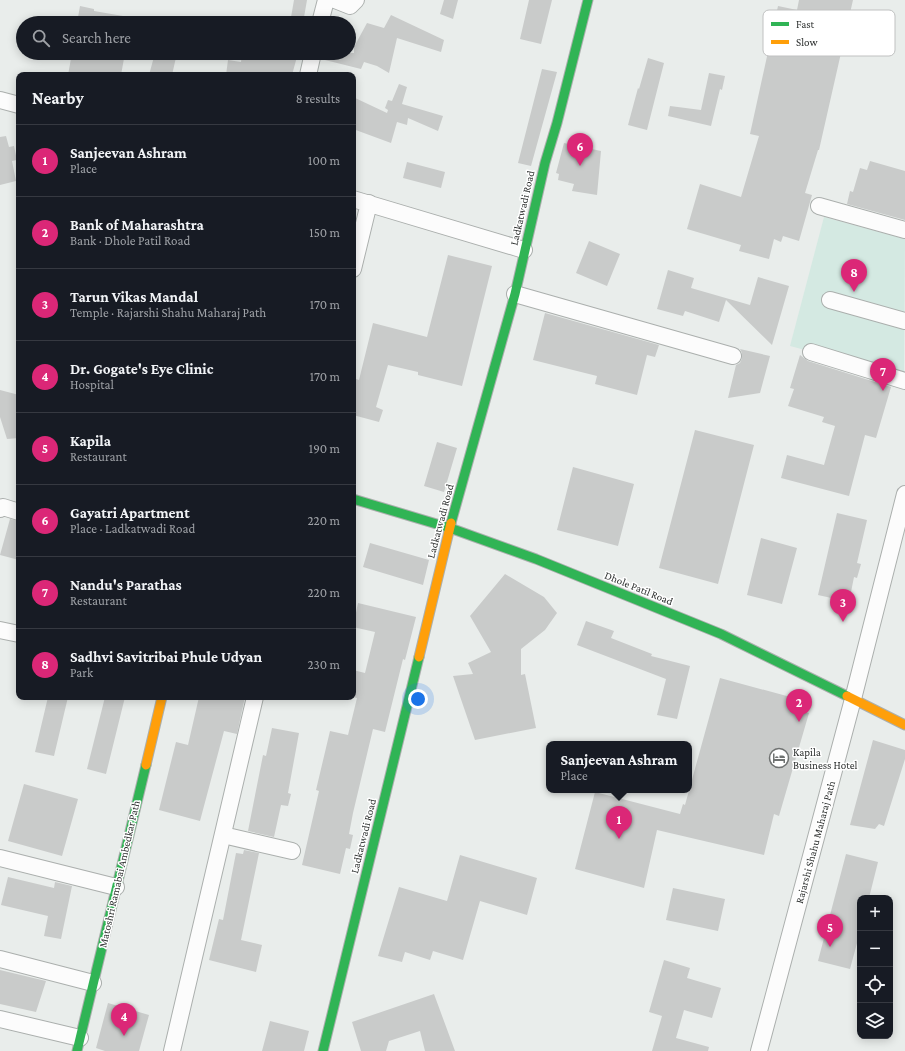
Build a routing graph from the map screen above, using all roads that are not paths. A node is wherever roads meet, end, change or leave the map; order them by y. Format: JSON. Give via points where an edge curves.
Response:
{"nodes":[{"id":1,"x":326,"y":0,"type":"edge"},
{"id":2,"x":335,"y":0,"type":"edge"},
{"id":3,"x":356,"y":0,"type":"edge"},
{"id":4,"x":588,"y":0,"type":"edge"},
{"id":5,"x":322,"y":16,"type":"edge"},
{"id":6,"x":311,"y":60,"type":"edge"},
{"id":7,"x":309,"y":72,"type":"edge"},
{"id":8,"x":0,"y":100,"type":"edge"},
{"id":9,"x":16,"y":104,"type":"edge"},
{"id":10,"x":356,"y":200,"type":"edge"},
{"id":11,"x":369,"y":203,"type":"junction"},
{"id":12,"x":819,"y":206,"type":"dead end"},
{"id":13,"x":905,"y":230,"type":"edge"},
{"id":14,"x":524,"y":250,"type":"junction"},
{"id":15,"x":356,"y":257,"type":"edge"},
{"id":16,"x":515,"y":294,"type":"junction"},
{"id":17,"x":830,"y":300,"type":"dead end"},
{"id":18,"x":905,"y":321,"type":"edge"},
{"id":19,"x":811,"y":352,"type":"dead end"},
{"id":20,"x":733,"y":356,"type":"dead end"},
{"id":21,"x":905,"y":381,"type":"edge"},
{"id":22,"x":905,"y":494,"type":"edge"},
{"id":23,"x":356,"y":500,"type":"edge"},
{"id":24,"x":0,"y":509,"type":"edge"},
{"id":25,"x":16,"y":511,"type":"edge"},
{"id":26,"x":450,"y":528,"type":"junction"},
{"id":27,"x":0,"y":630,"type":"edge"},
{"id":28,"x":16,"y":633,"type":"edge"},
{"id":29,"x":161,"y":700,"type":"edge"},
{"id":30,"x":254,"y":700,"type":"edge"},
{"id":31,"x":853,"y":700,"type":"junction"},
{"id":32,"x":905,"y":725,"type":"edge"},
{"id":33,"x":223,"y":835,"type":"junction"},
{"id":34,"x":292,"y":851,"type":"dead end"},
{"id":35,"x":0,"y":858,"type":"edge"},
{"id":36,"x":116,"y":887,"type":"junction"},
{"id":37,"x":0,"y":959,"type":"edge"},
{"id":38,"x":93,"y":983,"type":"junction"},
{"id":39,"x":0,"y":1019,"type":"edge"},
{"id":40,"x":79,"y":1044,"type":"edge"},
{"id":41,"x":172,"y":1051,"type":"edge"},
{"id":42,"x":323,"y":1051,"type":"edge"},
{"id":43,"x":759,"y":1051,"type":"edge"}],
"edges":[{"from":1,"to":5,"type":"street"},
{"from":2,"to":3,"type":"street","via":[[350,6]]},
{"from":4,"to":14,"type":"street","name":"Ladkatwadi Road"},
{"from":6,"to":7,"type":"street"},
{"from":8,"to":9,"type":"street"},
{"from":10,"to":11,"type":"street"},
{"from":11,"to":14,"type":"street"},
{"from":11,"to":15,"type":"street"},
{"from":12,"to":13,"type":"street"},
{"from":14,"to":16,"type":"street","name":"Ladkatwadi Road"},
{"from":16,"to":20,"type":"street"},
{"from":16,"to":26,"type":"street","name":"Ladkatwadi Road"},
{"from":17,"to":18,"type":"street"},
{"from":19,"to":21,"type":"street"},
{"from":22,"to":31,"type":"street","name":"Rajarshi Shahu Maharaj Path"},
{"from":23,"to":26,"type":"street","name":"Dhole Patil Road"},
{"from":24,"to":25,"type":"street","via":[[3,507]]},
{"from":26,"to":31,"type":"street","name":"Dhole Patil Road","via":[[536,559],[721,634]]},
{"from":26,"to":42,"type":"street","name":"Ladkatwadi Road"},
{"from":27,"to":28,"type":"street"},
{"from":29,"to":36,"type":"street","name":"Matoshri Ramabai Ambedkar Path"},
{"from":30,"to":33,"type":"street"},
{"from":31,"to":32,"type":"street","name":"Dhole Patil Road"},
{"from":31,"to":43,"type":"street","name":"Rajarshi Shahu Maharaj Path"},
{"from":33,"to":34,"type":"street"},
{"from":33,"to":41,"type":"street"},
{"from":35,"to":36,"type":"street"},
{"from":36,"to":38,"type":"street","name":"Matoshri Ramabai Ambedkar Path"},
{"from":37,"to":38,"type":"street"},
{"from":38,"to":40,"type":"street","name":"Matoshri Ramabai Ambedkar Path"},
{"from":39,"to":40,"type":"street"}]}
